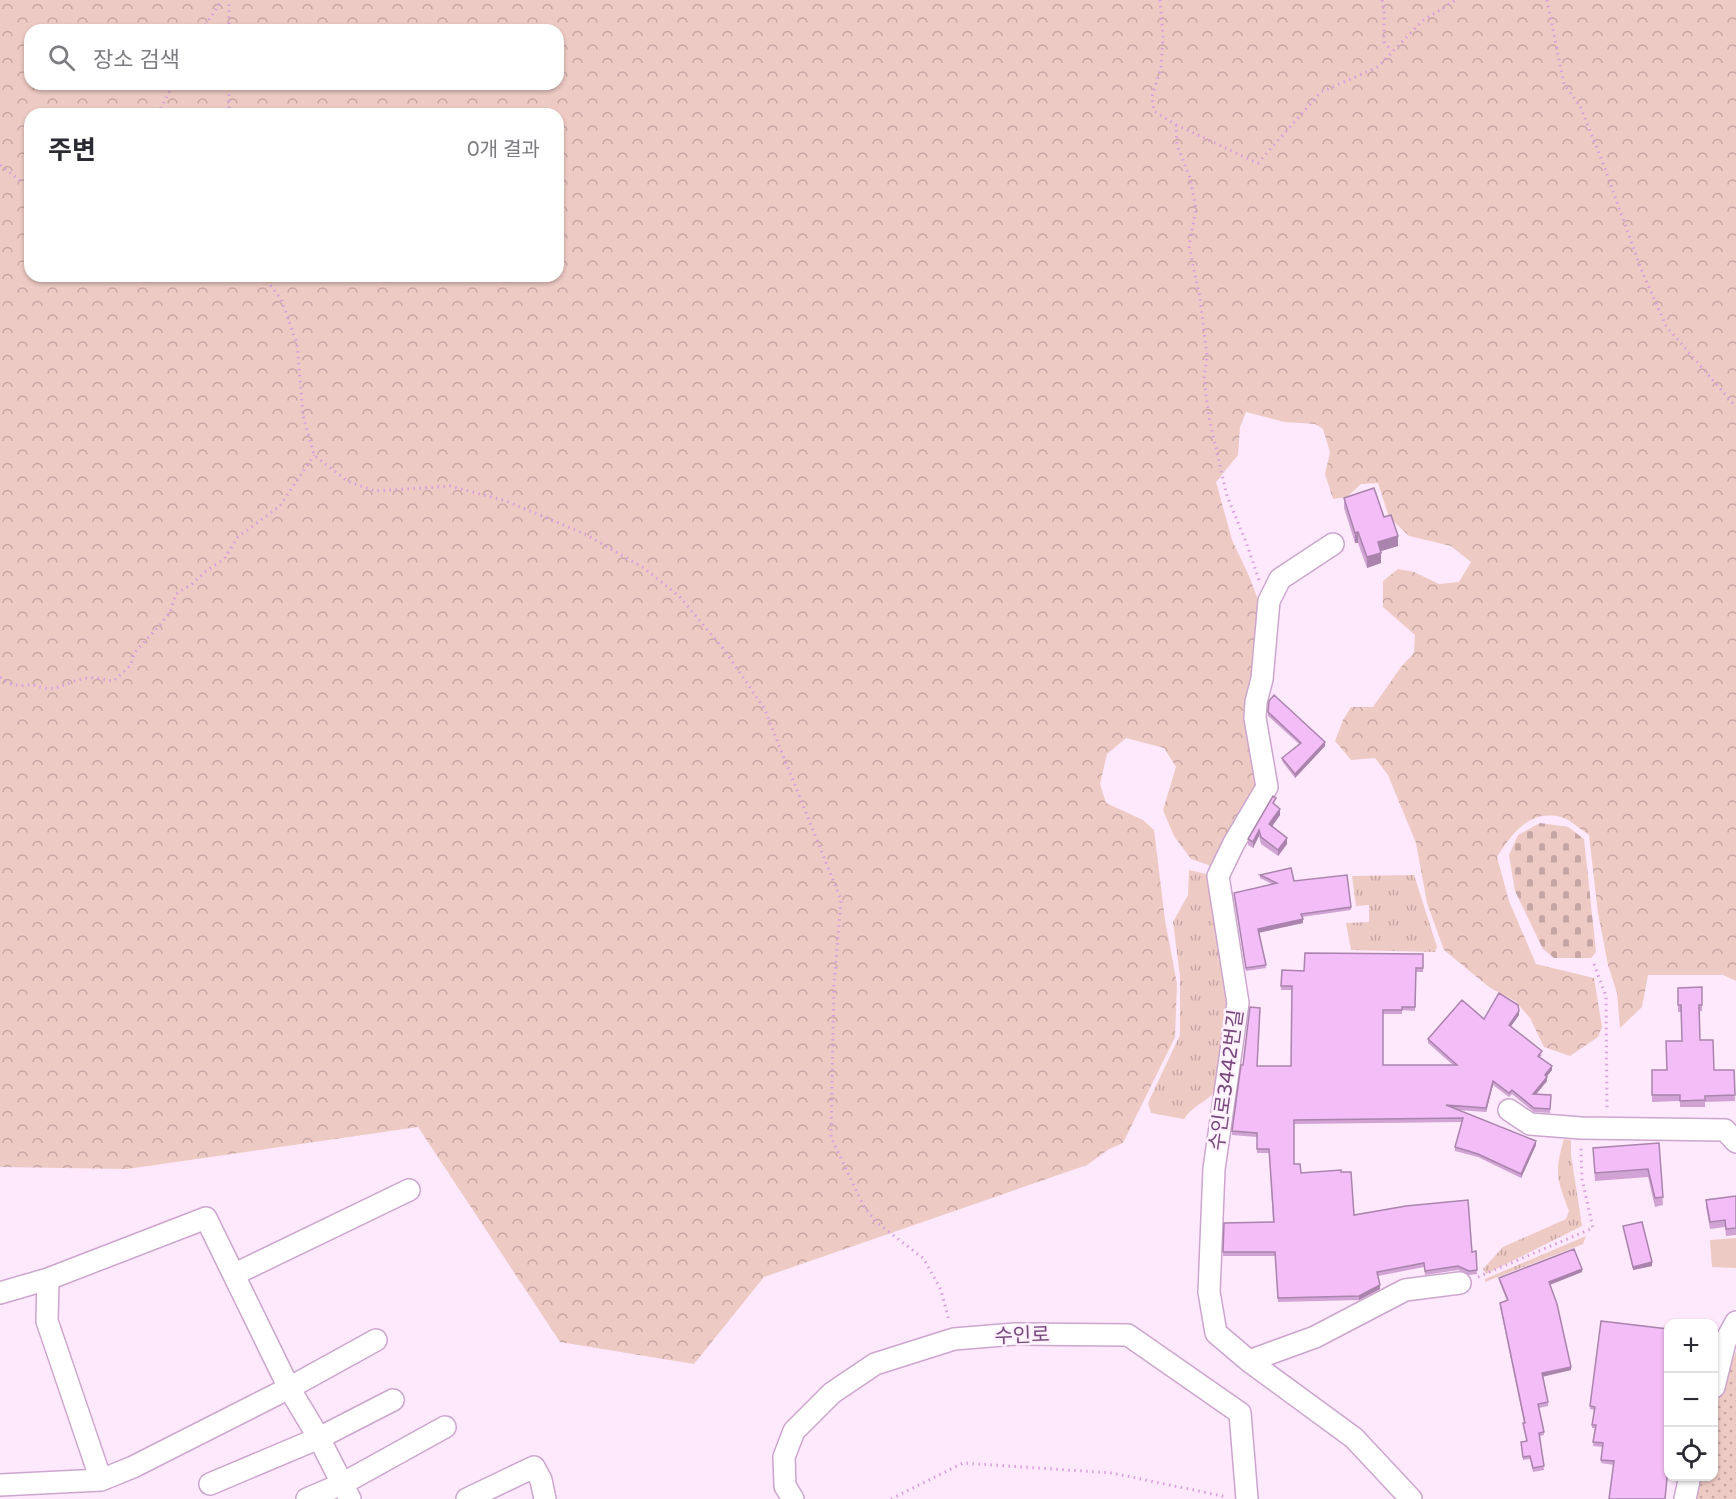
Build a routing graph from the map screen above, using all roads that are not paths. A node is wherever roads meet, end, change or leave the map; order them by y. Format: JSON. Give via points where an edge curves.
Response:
{"nodes":[{"id":1,"x":1333,"y":544,"type":"dead end"},
{"id":2,"x":1509,"y":1110,"type":"dead end"},
{"id":3,"x":1736,"y":1142,"type":"edge"},
{"id":4,"x":409,"y":1190,"type":"dead end"},
{"id":5,"x":234,"y":1274,"type":"junction"},
{"id":6,"x":48,"y":1279,"type":"junction"},
{"id":7,"x":1460,"y":1283,"type":"road end"},
{"id":8,"x":0,"y":1293,"type":"edge"},
{"id":9,"x":1736,"y":1322,"type":"edge"},
{"id":10,"x":376,"y":1340,"type":"dead end"},
{"id":11,"x":1249,"y":1361,"type":"junction"},
{"id":12,"x":1717,"y":1373,"type":"edge"},
{"id":13,"x":289,"y":1388,"type":"junction"},
{"id":14,"x":393,"y":1400,"type":"dead end"},
{"id":15,"x":445,"y":1427,"type":"dead end"},
{"id":16,"x":319,"y":1438,"type":"junction"},
{"id":17,"x":100,"y":1480,"type":"junction"},
{"id":18,"x":1689,"y":1481,"type":"edge"},
{"id":19,"x":210,"y":1484,"type":"dead end"},
{"id":20,"x":0,"y":1485,"type":"edge"},
{"id":21,"x":346,"y":1491,"type":"edge"},
{"id":22,"x":1237,"y":1498,"type":"edge"},
{"id":23,"x":307,"y":1499,"type":"edge"},
{"id":24,"x":467,"y":1499,"type":"edge"},
{"id":25,"x":545,"y":1499,"type":"edge"},
{"id":26,"x":793,"y":1499,"type":"edge"},
{"id":27,"x":1411,"y":1499,"type":"edge"},
{"id":28,"x":1685,"y":1499,"type":"edge"}],
"edges":[{"from":1,"to":11,"type":"street","name":"수인로3442번길","via":[[1280,579],[1269,602],[1255,718],[1267,788],[1218,876],[1238,1003],[1214,1169],[1209,1292],[1216,1333]]},
{"from":2,"to":3,"type":"street","via":[[1530,1124],[1725,1130]]},
{"from":4,"to":5,"type":"street"},
{"from":5,"to":6,"type":"street","via":[[206,1218]]},
{"from":5,"to":13,"type":"street"},
{"from":6,"to":8,"type":"street"},
{"from":6,"to":17,"type":"street","via":[[47,1321]]},
{"from":7,"to":11,"type":"street","via":[[1405,1290],[1315,1337]]},
{"from":9,"to":12,"type":"street","via":[[1725,1342]]},
{"from":10,"to":13,"type":"street"},
{"from":11,"to":27,"type":"street","name":"수인로3442번길","via":[[1354,1438]]},
{"from":13,"to":16,"type":"street"},
{"from":13,"to":17,"type":"street"},
{"from":14,"to":16,"type":"street"},
{"from":15,"to":21,"type":"street"},
{"from":16,"to":19,"type":"street"},
{"from":16,"to":21,"type":"street"},
{"from":17,"to":20,"type":"street"},
{"from":18,"to":28,"type":"street"},
{"from":21,"to":23,"type":"street"},
{"from":22,"to":26,"type":"street","name":"수인로","via":[[1240,1413],[1128,1335],[1014,1334],[954,1339],[875,1364],[832,1393],[794,1431],[784,1457],[785,1485]]},
{"from":24,"to":25,"type":"street","via":[[534,1467]]}]}
